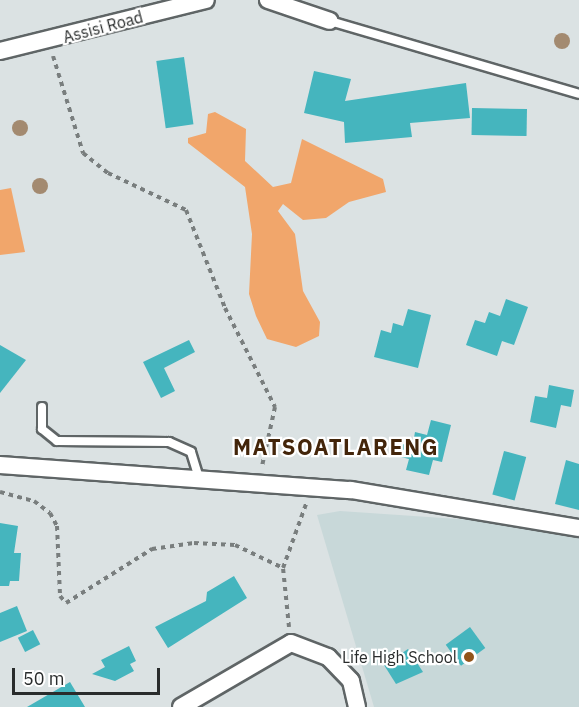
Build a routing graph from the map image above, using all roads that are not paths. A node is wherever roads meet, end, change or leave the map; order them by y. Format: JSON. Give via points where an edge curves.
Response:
{"nodes":[{"id":1,"x":206,"y":0,"type":"edge"},
{"id":2,"x":268,"y":0,"type":"edge"},
{"id":3,"x":330,"y":21,"type":"joint"},
{"id":4,"x":0,"y":51,"type":"edge"},
{"id":5,"x":579,"y":94,"type":"edge"},
{"id":6,"x":42,"y":407,"type":"dead end"},
{"id":7,"x":0,"y":465,"type":"edge"},
{"id":8,"x":199,"y":479,"type":"junction"},
{"id":9,"x":579,"y":528,"type":"edge"},
{"id":10,"x":181,"y":707,"type":"edge"},
{"id":11,"x":357,"y":707,"type":"edge"}],
"edges":[{"from":1,"to":4,"type":"street","name":"Assisi Road"},
{"from":2,"to":3,"type":"street"},
{"from":3,"to":5,"type":"lane"},
{"from":6,"to":8,"type":"lane","via":[[42,429],[57,441],[169,442],[191,452]]},
{"from":7,"to":8,"type":"street"},
{"from":8,"to":9,"type":"street","via":[[312,487]]},
{"from":10,"to":11,"type":"street","via":[[291,643],[328,657],[351,681]]}]}
